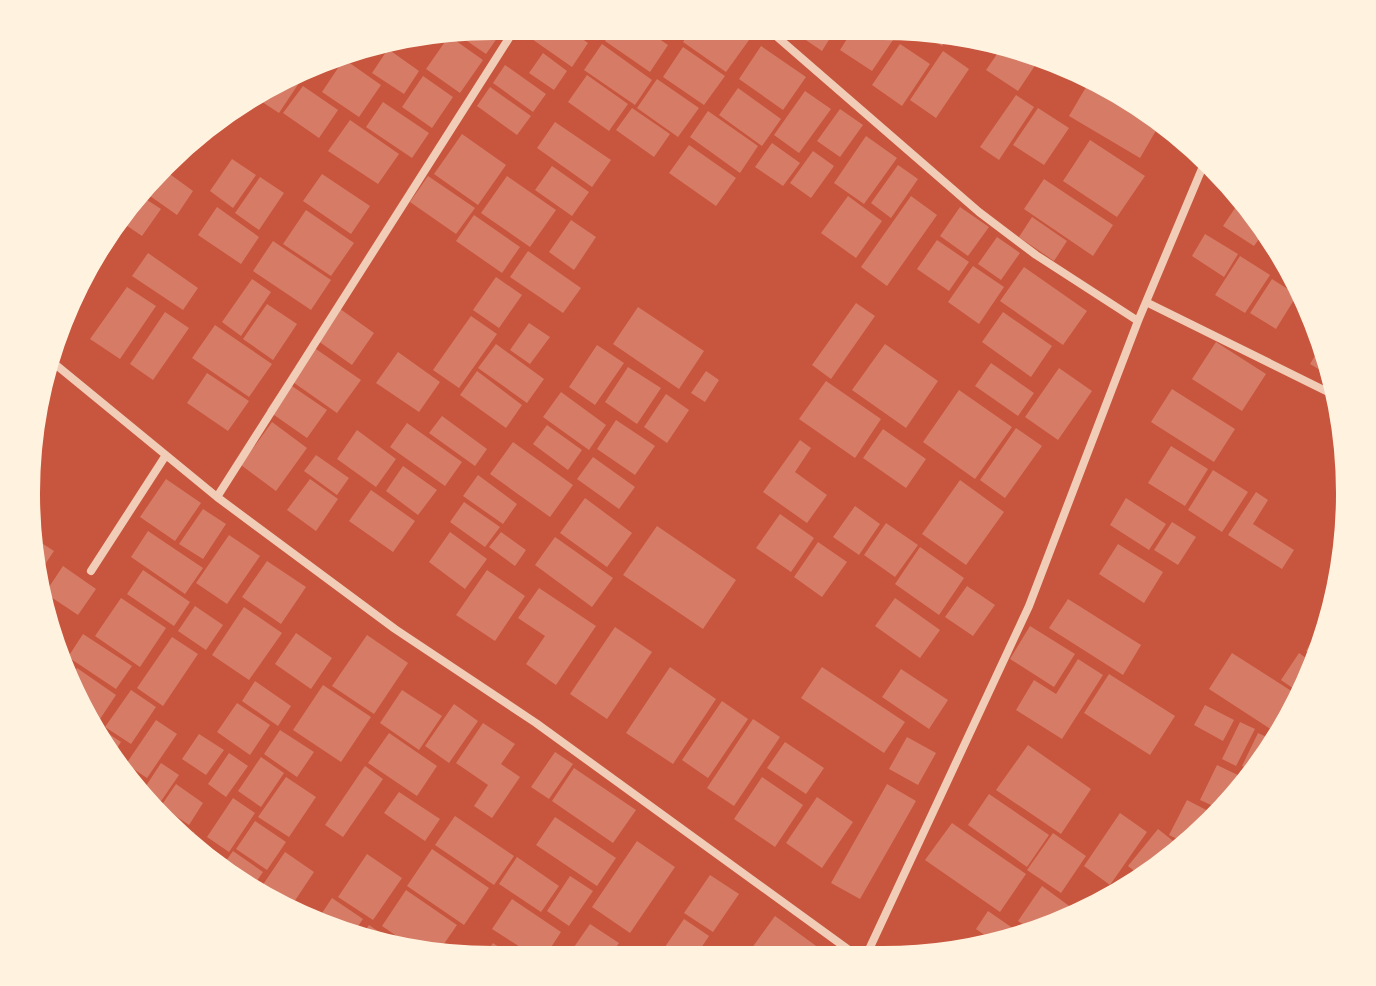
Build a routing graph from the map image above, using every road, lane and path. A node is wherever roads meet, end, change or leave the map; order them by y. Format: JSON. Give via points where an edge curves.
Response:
{"nodes":[{"id":1,"x":509,"y":38,"type":"edge"},
{"id":2,"x":778,"y":38,"type":"edge"},
{"id":3,"x":1202,"y":168,"type":"edge"},
{"id":4,"x":1146,"y":302,"type":"junction"},
{"id":5,"x":1138,"y":321,"type":"junction"},
{"id":6,"x":57,"y":365,"type":"edge"},
{"id":7,"x":1326,"y":391,"type":"edge"},
{"id":8,"x":166,"y":455,"type":"junction"},
{"id":9,"x":217,"y":497,"type":"junction"},
{"id":10,"x":91,"y":571,"type":"dead end"},
{"id":11,"x":849,"y":948,"type":"edge"},
{"id":12,"x":868,"y":948,"type":"edge"}],
"edges":[{"from":1,"to":9,"type":"street"},
{"from":2,"to":5,"type":"street","via":[[979,212]]},
{"from":3,"to":4,"type":"street"},
{"from":4,"to":5,"type":"street"},
{"from":4,"to":7,"type":"street"},
{"from":5,"to":12,"type":"street","via":[[1029,606]]},
{"from":6,"to":8,"type":"street"},
{"from":8,"to":9,"type":"street"},
{"from":8,"to":10,"type":"street"},
{"from":9,"to":11,"type":"street","via":[[395,629],[536,723]]}]}
